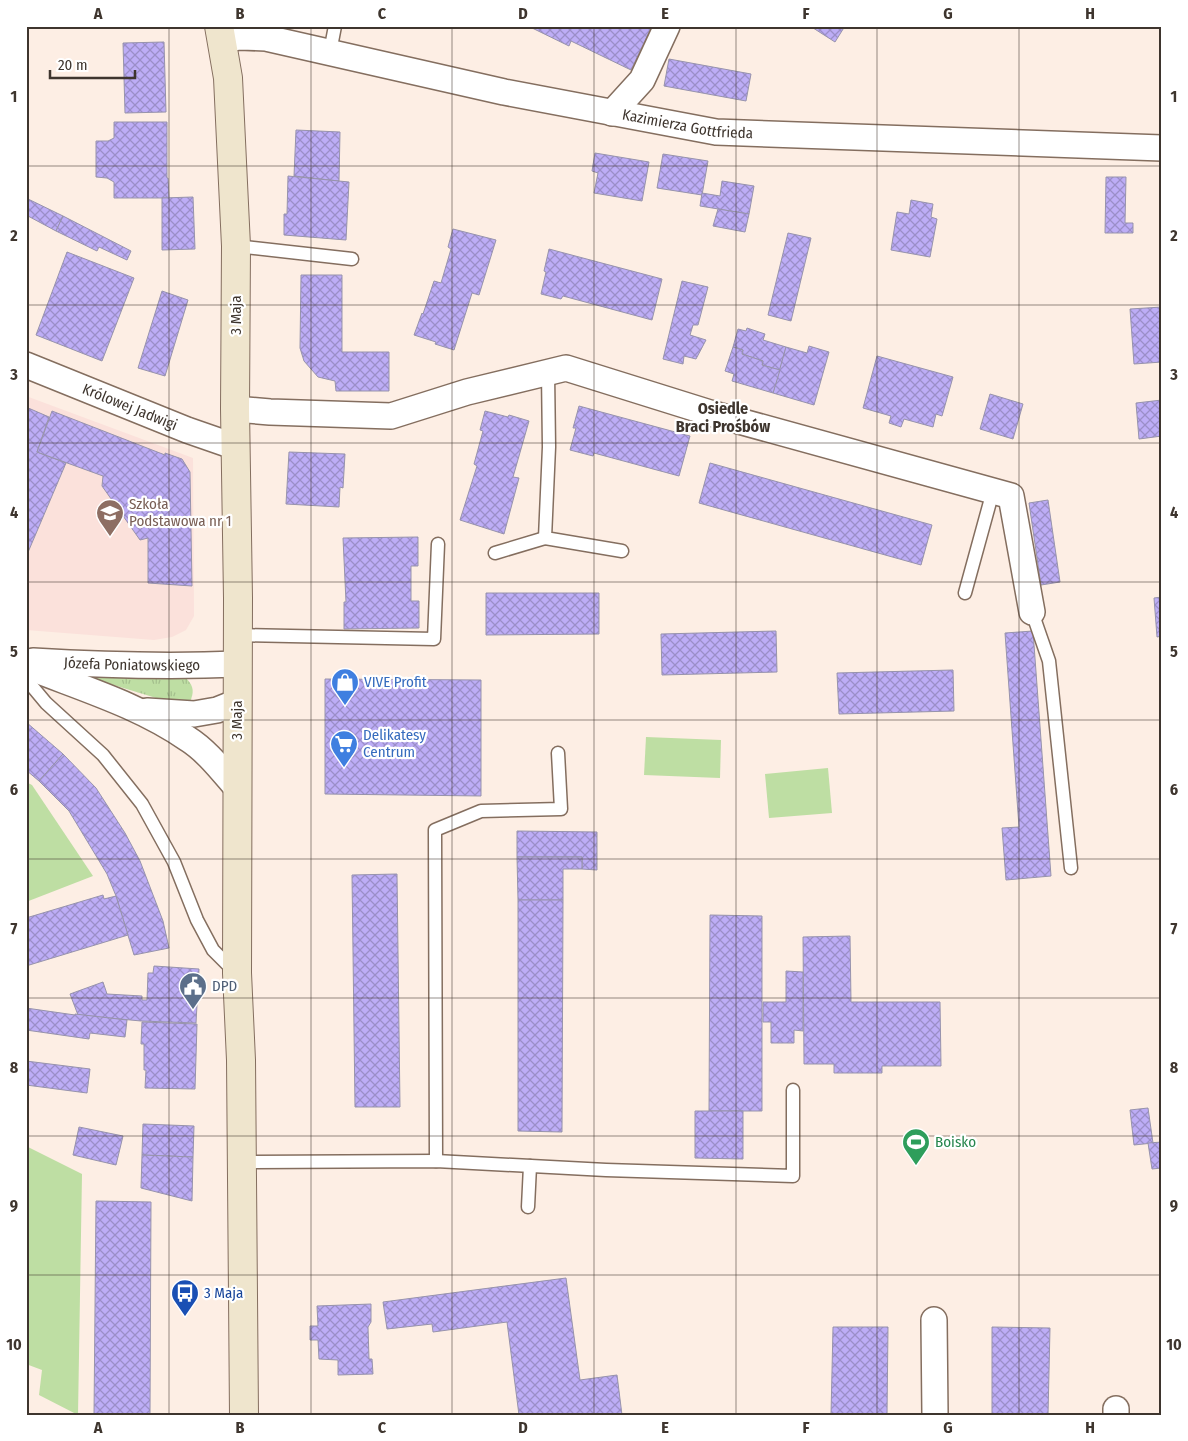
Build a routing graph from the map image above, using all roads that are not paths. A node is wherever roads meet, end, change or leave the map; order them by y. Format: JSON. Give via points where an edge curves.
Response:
{"nodes":[{"id":1,"x":336,"y":26,"type":"edge"},
{"id":2,"x":667,"y":26,"type":"edge"},
{"id":3,"x":221,"y":33,"type":"edge"},
{"id":4,"x":330,"y":52,"type":"junction"},
{"id":5,"x":612,"y":113,"type":"junction"},
{"id":6,"x":1162,"y":148,"type":"edge"},
{"id":7,"x":236,"y":246,"type":"junction"},
{"id":8,"x":352,"y":259,"type":"dead end"},
{"id":9,"x":26,"y":365,"type":"edge"},
{"id":10,"x":548,"y":373,"type":"junction"},
{"id":11,"x":235,"y":409,"type":"junction"},
{"id":12,"x":236,"y":447,"type":"junction"},
{"id":13,"x":993,"y":492,"type":"junction"},
{"id":14,"x":545,"y":538,"type":"junction"},
{"id":15,"x":438,"y":544,"type":"dead end"},
{"id":16,"x":622,"y":551,"type":"dead end"},
{"id":17,"x":495,"y":553,"type":"dead end"},
{"id":18,"x":965,"y":593,"type":"dead end"},
{"id":19,"x":1032,"y":612,"type":"joint"},
{"id":20,"x":237,"y":635,"type":"junction"},
{"id":21,"x":26,"y":661,"type":"edge"},
{"id":22,"x":237,"y":664,"type":"junction"},
{"id":23,"x":26,"y":666,"type":"edge"},
{"id":24,"x":26,"y":679,"type":"edge"},
{"id":25,"x":237,"y":702,"type":"junction"},
{"id":26,"x":139,"y":710,"type":"junction"},
{"id":27,"x":558,"y":753,"type":"dead end"},
{"id":28,"x":237,"y":788,"type":"junction"},
{"id":29,"x":1071,"y":868,"type":"dead end"},
{"id":30,"x":237,"y":973,"type":"junction"},
{"id":31,"x":793,"y":1090,"type":"dead end"},
{"id":32,"x":436,"y":1161,"type":"junction"},
{"id":33,"x":241,"y":1162,"type":"junction"},
{"id":34,"x":530,"y":1166,"type":"junction"},
{"id":35,"x":528,"y":1208,"type":"dead end"},
{"id":36,"x":934,"y":1320,"type":"dead end"},
{"id":37,"x":244,"y":1415,"type":"edge"},
{"id":38,"x":935,"y":1415,"type":"edge"}],
"edges":[{"from":1,"to":4,"type":"lane"},
{"from":2,"to":5,"type":"street","via":[[642,80]]},
{"from":3,"to":4,"type":"street","name":"Kazimierza Gottfrieda","via":[[266,38]]},
{"from":3,"to":7,"type":"street","name":"3 Maja","via":[[228,78]]},
{"from":4,"to":5,"type":"street","name":"Kazimierza Gottfrieda"},
{"from":5,"to":6,"type":"street","name":"Kazimierza Gottfrieda","via":[[716,132]]},
{"from":7,"to":8,"type":"lane"},
{"from":7,"to":11,"type":"street","name":"3 Maja"},
{"from":9,"to":12,"type":"street","name":"Królowej Jadwigi"},
{"from":10,"to":11,"type":"street","via":[[467,392],[391,416]]},
{"from":10,"to":13,"type":"street","via":[[566,368],[710,414]]},
{"from":10,"to":14,"type":"lane"},
{"from":11,"to":12,"type":"street","name":"3 Maja"},
{"from":12,"to":20,"type":"street","name":"3 Maja"},
{"from":13,"to":18,"type":"lane"},
{"from":13,"to":19,"type":"street","via":[[1011,496]]},
{"from":14,"to":16,"type":"lane"},
{"from":14,"to":17,"type":"lane"},
{"from":15,"to":20,"type":"lane","via":[[434,639]]},
{"from":19,"to":29,"type":"lane","via":[[1049,661]]},
{"from":20,"to":22,"type":"street","name":"3 Maja"},
{"from":21,"to":22,"type":"street","name":"Józefa Poniatowskiego","via":[[158,666]]},
{"from":22,"to":25,"type":"street","name":"3 Maja"},
{"from":23,"to":26,"type":"street","name":"Józefa Poniatowskiego"},
{"from":24,"to":30,"type":"lane","via":[[46,703],[103,755],[142,804],[174,862],[213,950]]},
{"from":25,"to":26,"type":"street","via":[[194,714]]},
{"from":25,"to":28,"type":"street","name":"3 Maja"},
{"from":26,"to":28,"type":"street","via":[[190,740]]},
{"from":27,"to":32,"type":"lane","via":[[560,809],[481,811],[435,830]]},
{"from":28,"to":30,"type":"street","name":"3 Maja"},
{"from":30,"to":33,"type":"street","name":"3 Maja"},
{"from":31,"to":34,"type":"lane","via":[[793,1176]]},
{"from":32,"to":33,"type":"lane"},
{"from":32,"to":34,"type":"lane"},
{"from":33,"to":37,"type":"street","name":"3 Maja"},
{"from":34,"to":35,"type":"lane"},
{"from":36,"to":38,"type":"street"}]}
